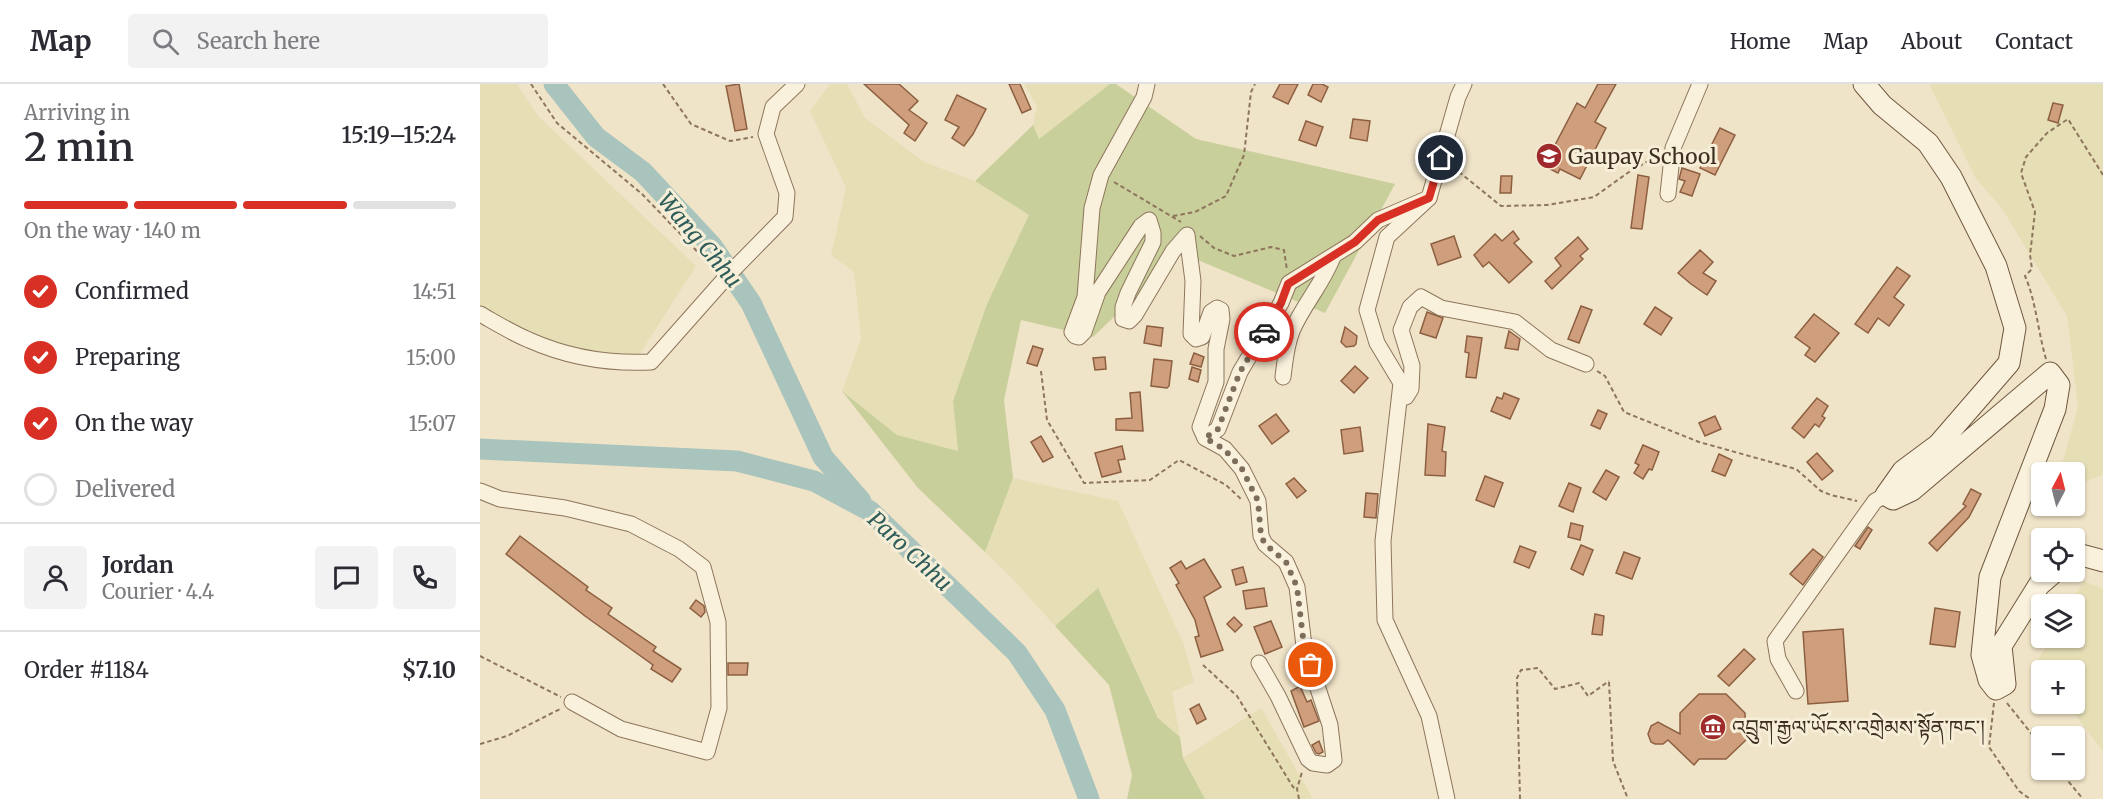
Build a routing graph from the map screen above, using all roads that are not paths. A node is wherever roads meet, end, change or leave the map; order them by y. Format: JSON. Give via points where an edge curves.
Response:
{"nodes":[{"id":1,"x":797,"y":84,"type":"edge"},
{"id":2,"x":1147,"y":84,"type":"edge"},
{"id":3,"x":1464,"y":84,"type":"edge"},
{"id":4,"x":1700,"y":84,"type":"edge"},
{"id":5,"x":1864,"y":84,"type":"edge"},
{"id":6,"x":1668,"y":194,"type":"dead end"},
{"id":7,"x":1429,"y":198,"type":"junction"},
{"id":8,"x":1333,"y":257,"type":"junction"},
{"id":9,"x":480,"y":314,"type":"edge"},
{"id":10,"x":1586,"y":364,"type":"road end"},
{"id":11,"x":1283,"y":377,"type":"dead end"},
{"id":12,"x":1396,"y":420,"type":"junction"},
{"id":13,"x":1205,"y":438,"type":"junction"},
{"id":14,"x":480,"y":490,"type":"edge"},
{"id":15,"x":1881,"y":498,"type":"junction"},
{"id":16,"x":2085,"y":556,"type":"edge"},
{"id":17,"x":2103,"y":561,"type":"edge"},
{"id":18,"x":2042,"y":582,"type":"edge"},
{"id":19,"x":1259,"y":663,"type":"dead end"},
{"id":20,"x":1796,"y":691,"type":"dead end"},
{"id":21,"x":572,"y":702,"type":"road end"},
{"id":22,"x":1447,"y":799,"type":"edge"}],
"edges":[{"from":1,"to":9,"type":"street","via":[[773,107],[766,134],[788,193],[785,217],[651,362],[578,357],[530,340]]},
{"from":2,"to":13,"type":"street","via":[[1144,97],[1101,175],[1092,208],[1085,297],[1072,332],[1079,337],[1084,332],[1098,292],[1141,226],[1160,215],[1153,242],[1123,307],[1123,319],[1129,321],[1173,250],[1189,232],[1193,281],[1191,334],[1196,339],[1202,337],[1211,312],[1217,308],[1222,319],[1216,349],[1216,382],[1200,427]]},
{"from":3,"to":7,"type":"street"},
{"from":4,"to":6,"type":"street","via":[[1673,148]]},
{"from":5,"to":15,"type":"street","via":[[1882,105],[1928,143],[1951,177],[1996,266],[2015,328],[2008,363],[1938,445],[1903,471]]},
{"from":7,"to":8,"type":"street","via":[[1378,220]]},
{"from":7,"to":12,"type":"street","via":[[1387,237],[1367,310],[1377,343],[1401,383]]},
{"from":8,"to":11,"type":"street","via":[[1326,277],[1293,330]]},
{"from":8,"to":13,"type":"street","via":[[1288,284],[1240,372],[1218,429]]},
{"from":10,"to":12,"type":"street","via":[[1551,350],[1515,322],[1441,308],[1421,297],[1410,307],[1401,330],[1412,366],[1411,389]]},
{"from":12,"to":22,"type":"street","via":[[1383,541],[1385,620],[1429,716]]},
{"from":13,"to":19,"type":"street","via":[[1224,449],[1242,469],[1258,501],[1261,536],[1286,562],[1297,587],[1304,646],[1330,725],[1334,760],[1327,765],[1308,759]]},
{"from":14,"to":21,"type":"street","via":[[500,499],[565,508],[631,524],[679,549],[703,567],[718,622],[719,708],[707,752],[621,729]]},
{"from":15,"to":18,"type":"street","via":[[1893,499],[1912,490],[2050,373],[2059,385],[2055,410],[1990,577],[1982,655],[1989,680],[1996,688],[2005,684],[2001,646]]},
{"from":15,"to":20,"type":"street","via":[[1776,642],[1778,659]]},
{"from":16,"to":17,"type":"street"}]}
